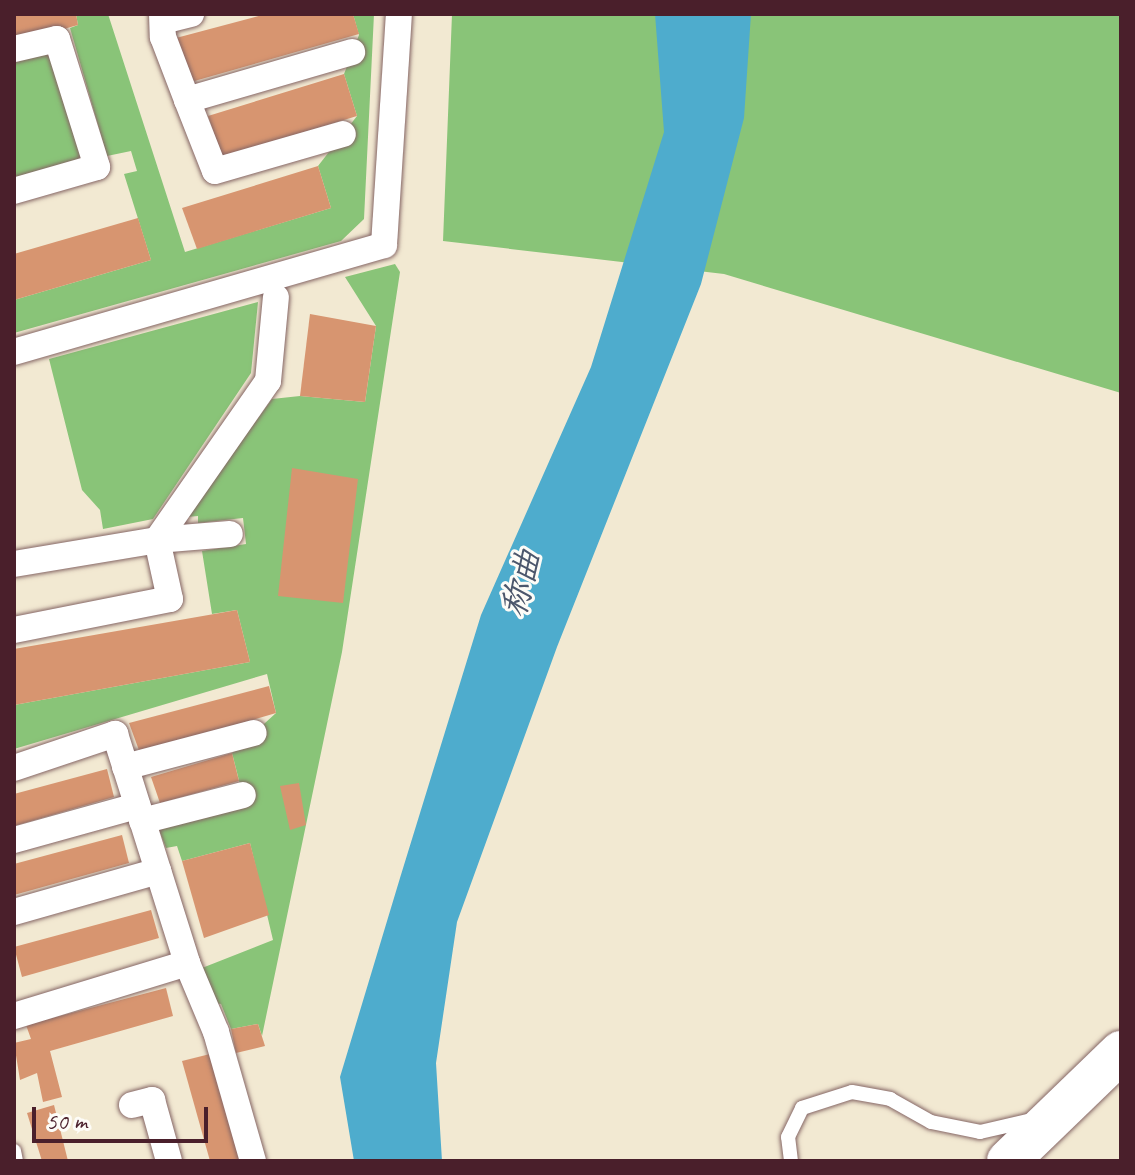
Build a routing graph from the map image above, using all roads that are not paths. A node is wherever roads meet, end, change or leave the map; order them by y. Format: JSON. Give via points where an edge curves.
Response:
{"nodes":[{"id":1,"x":191,"y":14,"type":"edge"},
{"id":2,"x":399,"y":14,"type":"edge"},
{"id":3,"x":162,"y":18,"type":"edge"},
{"id":4,"x":14,"y":49,"type":"edge"},
{"id":5,"x":352,"y":52,"type":"dead end"},
{"id":6,"x":187,"y":100,"type":"junction"},
{"id":7,"x":343,"y":134,"type":"dead end"},
{"id":8,"x":14,"y":191,"type":"edge"},
{"id":9,"x":276,"y":297,"type":"dead end"},
{"id":10,"x":14,"y":352,"type":"edge"},
{"id":11,"x":230,"y":534,"type":"dead end"},
{"id":12,"x":157,"y":540,"type":"junction"},
{"id":13,"x":14,"y":564,"type":"edge"},
{"id":14,"x":14,"y":630,"type":"edge"},
{"id":15,"x":254,"y":733,"type":"dead end"},
{"id":16,"x":125,"y":767,"type":"junction"},
{"id":17,"x":14,"y":768,"type":"edge"},
{"id":18,"x":243,"y":795,"type":"dead end"},
{"id":19,"x":140,"y":814,"type":"junction"},
{"id":20,"x":14,"y":840,"type":"edge"},
{"id":21,"x":158,"y":871,"type":"junction"},
{"id":22,"x":14,"y":912,"type":"edge"},
{"id":23,"x":187,"y":963,"type":"junction"},
{"id":24,"x":15,"y":1014,"type":"edge"},
{"id":25,"x":1121,"y":1052,"type":"edge"},
{"id":26,"x":1121,"y":1088,"type":"edge"},
{"id":27,"x":132,"y":1105,"type":"dead end"},
{"id":28,"x":1056,"y":1115,"type":"junction"},
{"id":29,"x":14,"y":1151,"type":"edge"},
{"id":30,"x":16,"y":1161,"type":"edge"},
{"id":31,"x":169,"y":1161,"type":"edge"},
{"id":32,"x":253,"y":1161,"type":"edge"},
{"id":33,"x":791,"y":1161,"type":"edge"},
{"id":34,"x":1008,"y":1161,"type":"edge"},
{"id":35,"x":1048,"y":1161,"type":"edge"}],
"edges":[{"from":1,"to":3,"type":"street"},
{"from":2,"to":10,"type":"street","via":[[384,245]]},
{"from":3,"to":6,"type":"street","via":[[163,37]]},
{"from":4,"to":8,"type":"street","via":[[57,39],[97,167]]},
{"from":5,"to":6,"type":"street"},
{"from":6,"to":7,"type":"street","via":[[215,171]]},
{"from":9,"to":12,"type":"street","via":[[268,381]]},
{"from":11,"to":12,"type":"street"},
{"from":12,"to":13,"type":"street"},
{"from":12,"to":14,"type":"street","via":[[170,599]]},
{"from":15,"to":16,"type":"street"},
{"from":16,"to":17,"type":"street","via":[[115,734]]},
{"from":16,"to":19,"type":"street"},
{"from":18,"to":19,"type":"street"},
{"from":19,"to":20,"type":"street"},
{"from":19,"to":21,"type":"street"},
{"from":21,"to":22,"type":"street"},
{"from":21,"to":23,"type":"street"},
{"from":23,"to":24,"type":"street"},
{"from":23,"to":32,"type":"street","via":[[216,1032]]},
{"from":25,"to":28,"type":"main road"},
{"from":26,"to":35,"type":"main road"},
{"from":27,"to":31,"type":"street","via":[[152,1100]]},
{"from":28,"to":33,"type":"lane","via":[[980,1132],[931,1122],[890,1099],[852,1092],[802,1108],[788,1137]]},
{"from":28,"to":34,"type":"main road"},
{"from":29,"to":30,"type":"lane"}]}
